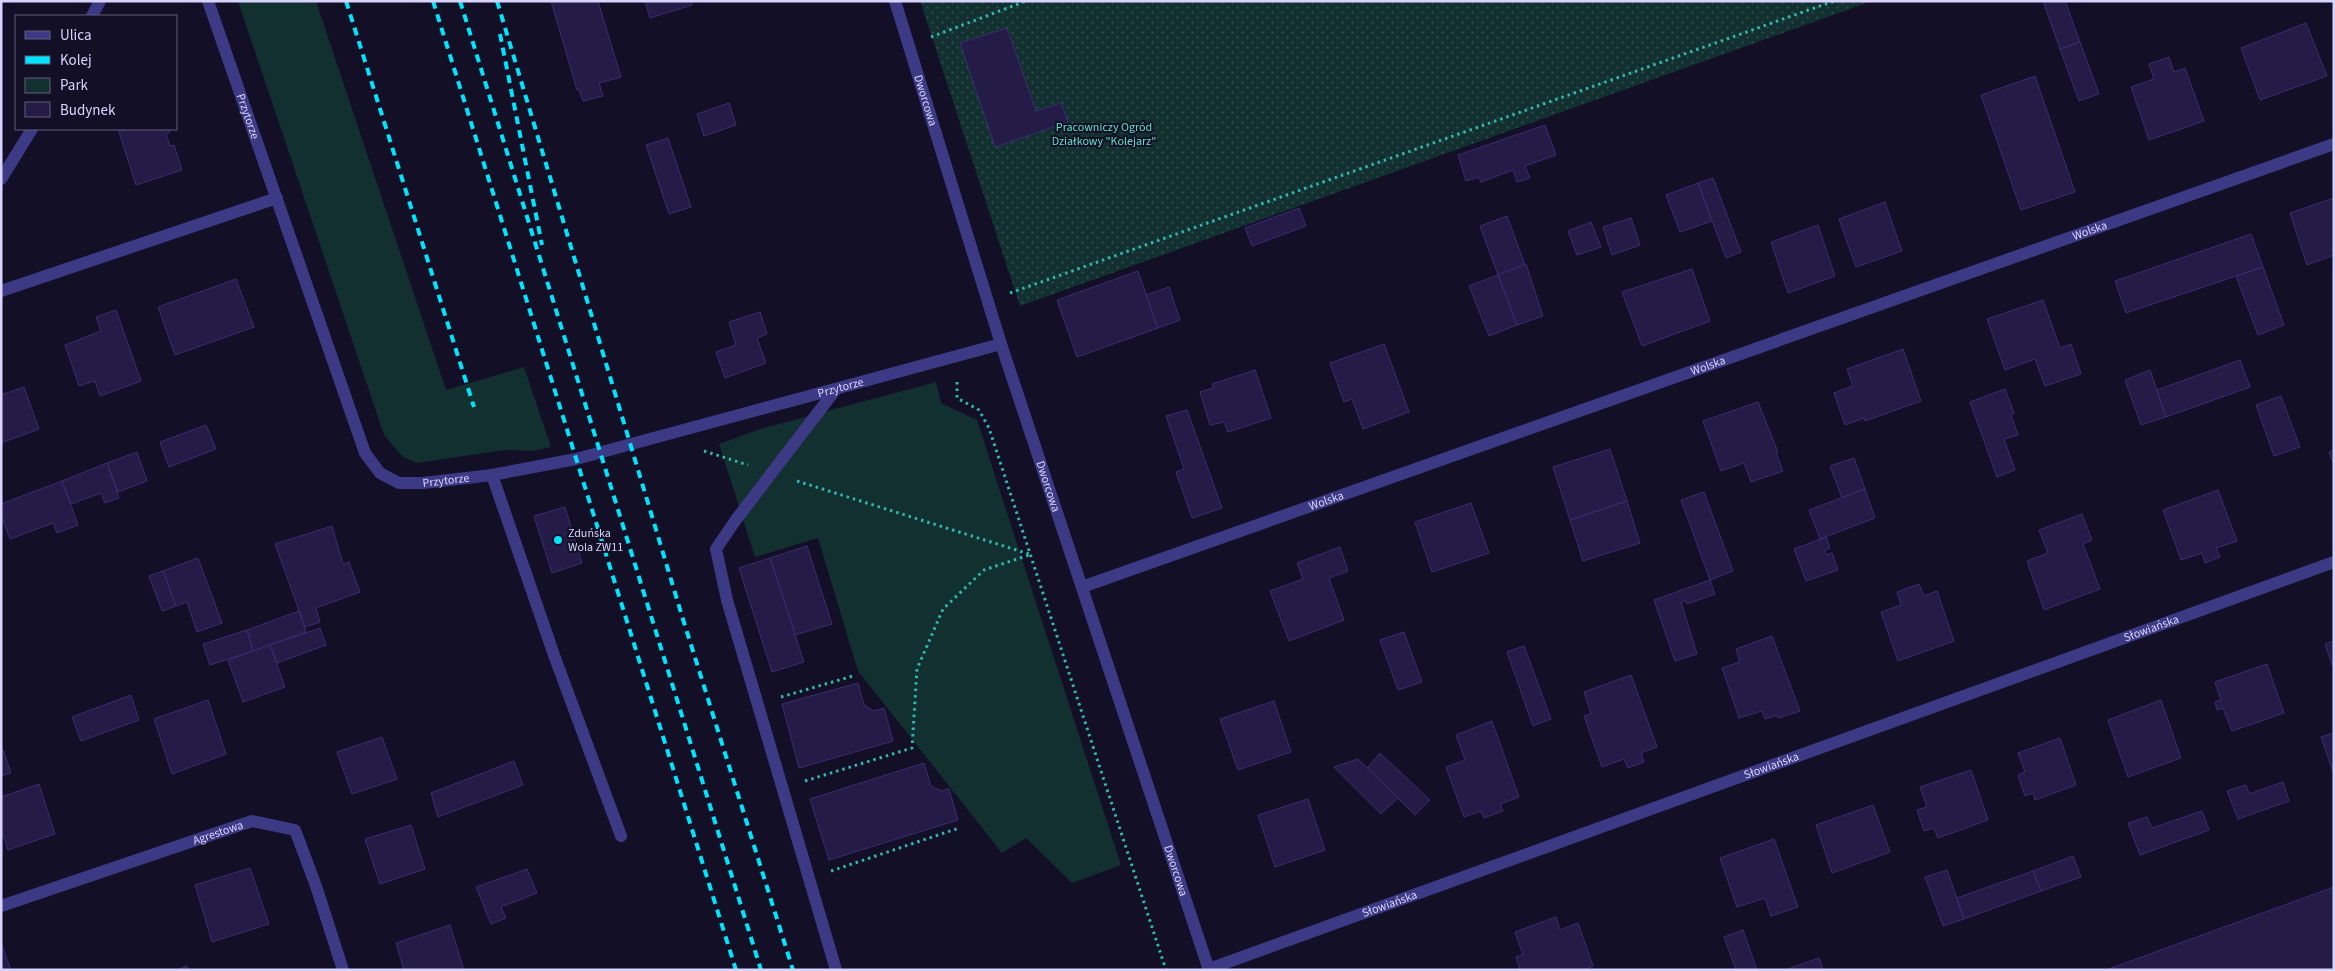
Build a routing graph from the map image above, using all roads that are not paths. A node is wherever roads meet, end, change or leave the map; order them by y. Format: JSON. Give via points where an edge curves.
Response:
{"nodes":[{"id":1,"x":100,"y":1,"type":"edge"},
{"id":2,"x":208,"y":1,"type":"edge"},
{"id":3,"x":895,"y":1,"type":"edge"},
{"id":4,"x":93,"y":15,"type":"edge"},
{"id":5,"x":31,"y":130,"type":"edge"},
{"id":6,"x":2334,"y":144,"type":"edge"},
{"id":7,"x":1,"y":179,"type":"edge"},
{"id":8,"x":277,"y":198,"type":"junction"},
{"id":9,"x":1,"y":291,"type":"edge"},
{"id":10,"x":1001,"y":344,"type":"junction"},
{"id":11,"x":836,"y":389,"type":"junction"},
{"id":12,"x":492,"y":475,"type":"junction"},
{"id":13,"x":2334,"y":562,"type":"edge"},
{"id":14,"x":1082,"y":587,"type":"junction"},
{"id":15,"x":621,"y":836,"type":"dead end"},
{"id":16,"x":1,"y":906,"type":"edge"},
{"id":17,"x":1209,"y":969,"type":"edge"},
{"id":18,"x":343,"y":970,"type":"edge"},
{"id":19,"x":836,"y":970,"type":"edge"}],
"edges":[{"from":1,"to":4,"type":"street"},
{"from":2,"to":8,"type":"street","name":"Przytorze"},
{"from":3,"to":10,"type":"street","name":"Dworcowa"},
{"from":5,"to":7,"type":"street"},
{"from":6,"to":14,"type":"street","name":"Wolska"},
{"from":8,"to":9,"type":"street"},
{"from":8,"to":12,"type":"street","name":"Przytorze","via":[[365,453],[380,473],[399,483]]},
{"from":10,"to":11,"type":"street","name":"Przytorze"},
{"from":10,"to":14,"type":"street","name":"Dworcowa"},
{"from":11,"to":12,"type":"street","name":"Przytorze","via":[[576,459]]},
{"from":11,"to":19,"type":"street","via":[[716,549],[727,600]]},
{"from":12,"to":15,"type":"street"},
{"from":13,"to":17,"type":"street","name":"Słowiańska"},
{"from":14,"to":17,"type":"street","name":"Dworcowa"},
{"from":16,"to":18,"type":"street","name":"Agrestowa","via":[[252,821],[295,830]]}]}
